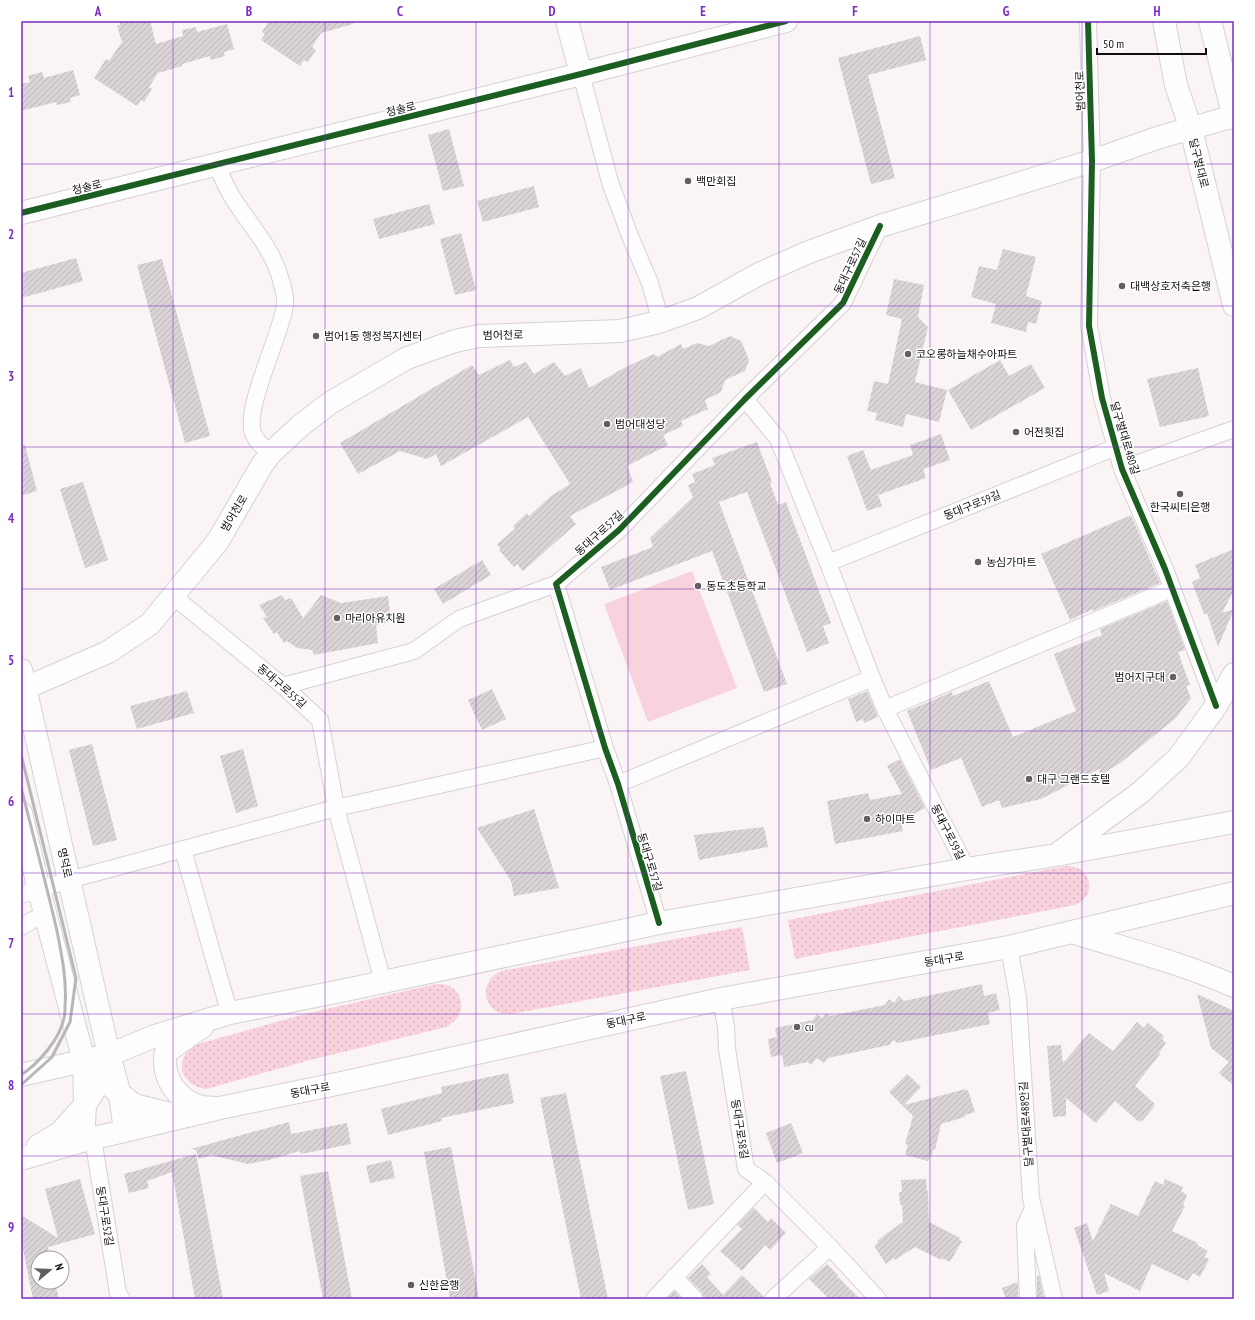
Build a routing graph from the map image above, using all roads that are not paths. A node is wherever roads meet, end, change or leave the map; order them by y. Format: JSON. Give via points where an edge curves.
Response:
{"nodes":[{"id":1,"x":567,"y":21,"type":"edge"},
{"id":2,"x":786,"y":21,"type":"edge"},
{"id":3,"x":1088,"y":21,"type":"edge"},
{"id":4,"x":1164,"y":21,"type":"edge"},
{"id":5,"x":1210,"y":21,"type":"edge"},
{"id":6,"x":581,"y":74,"type":"junction"},
{"id":7,"x":1234,"y":117,"type":"edge"},
{"id":8,"x":1191,"y":129,"type":"junction"},
{"id":9,"x":1092,"y":160,"type":"junction"},
{"id":10,"x":217,"y":165,"type":"junction"},
{"id":11,"x":21,"y":214,"type":"edge"},
{"id":12,"x":880,"y":226,"type":"junction"},
{"id":13,"x":1234,"y":305,"type":"edge"},
{"id":14,"x":661,"y":322,"type":"junction"},
{"id":15,"x":745,"y":399,"type":"junction"},
{"id":16,"x":1234,"y":429,"type":"edge"},
{"id":17,"x":1116,"y":446,"type":"junction"},
{"id":18,"x":271,"y":453,"type":"junction"},
{"id":19,"x":1122,"y":468,"type":"junction"},
{"id":20,"x":828,"y":563,"type":"junction"},
{"id":21,"x":556,"y":584,"type":"junction"},
{"id":22,"x":1172,"y":589,"type":"junction"},
{"id":23,"x":173,"y":596,"type":"junction"},
{"id":24,"x":1234,"y":674,"type":"edge"},
{"id":25,"x":872,"y":678,"type":"junction"},
{"id":26,"x":22,"y":683,"type":"edge"},
{"id":27,"x":282,"y":686,"type":"junction"},
{"id":28,"x":1216,"y":706,"type":"junction"},
{"id":29,"x":885,"y":709,"type":"junction"},
{"id":30,"x":605,"y":748,"type":"junction"},
{"id":31,"x":618,"y":784,"type":"junction"},
{"id":32,"x":336,"y":808,"type":"junction"},
{"id":33,"x":21,"y":812,"type":"edge"},
{"id":34,"x":1234,"y":822,"type":"edge"},
{"id":35,"x":183,"y":850,"type":"junction"},
{"id":36,"x":1056,"y":855,"type":"junction"},
{"id":37,"x":967,"y":869,"type":"junction"},
{"id":38,"x":69,"y":880,"type":"junction"},
{"id":39,"x":30,"y":893,"type":"edge"},
{"id":40,"x":1234,"y":893,"type":"edge"},
{"id":41,"x":45,"y":912,"type":"junction"},
{"id":42,"x":658,"y":923,"type":"junction"},
{"id":43,"x":21,"y":927,"type":"edge"},
{"id":44,"x":1071,"y":932,"type":"junction"},
{"id":45,"x":1009,"y":947,"type":"junction"},
{"id":46,"x":383,"y":982,"type":"junction"},
{"id":47,"x":1234,"y":986,"type":"edge"},
{"id":48,"x":721,"y":999,"type":"junction"},
{"id":49,"x":223,"y":1015,"type":"junction"},
{"id":50,"x":109,"y":1055,"type":"junction"},
{"id":51,"x":84,"y":1061,"type":"junction"},
{"id":52,"x":21,"y":1075,"type":"edge"},
{"id":53,"x":102,"y":1078,"type":"junction"},
{"id":54,"x":120,"y":1095,"type":"junction"},
{"id":55,"x":85,"y":1105,"type":"junction"},
{"id":56,"x":220,"y":1108,"type":"junction"},
{"id":57,"x":181,"y":1117,"type":"junction"},
{"id":58,"x":125,"y":1130,"type":"junction"},
{"id":59,"x":88,"y":1139,"type":"junction"},
{"id":60,"x":21,"y":1156,"type":"edge"},
{"id":61,"x":21,"y":1159,"type":"edge"},
{"id":62,"x":765,"y":1182,"type":"junction"},
{"id":63,"x":1033,"y":1208,"type":"junction"},
{"id":64,"x":830,"y":1247,"type":"junction"},
{"id":65,"x":674,"y":1277,"type":"junction"},
{"id":66,"x":118,"y":1297,"type":"edge"},
{"id":67,"x":876,"y":1298,"type":"edge"},
{"id":68,"x":654,"y":1299,"type":"edge"},
{"id":69,"x":695,"y":1299,"type":"edge"},
{"id":70,"x":773,"y":1299,"type":"edge"},
{"id":71,"x":1028,"y":1299,"type":"edge"},
{"id":72,"x":1054,"y":1299,"type":"edge"}],
"edges":[{"from":1,"to":6,"type":"main road"},
{"from":2,"to":6,"type":"main road","name":"청솔로"},
{"from":3,"to":9,"type":"street","name":"범어천로"},
{"from":4,"to":8,"type":"main road","name":"달구벌대로","via":[[1176,85]]},
{"from":5,"to":7,"type":"main road"},
{"from":6,"to":10,"type":"main road","name":"청솔로"},
{"from":6,"to":14,"type":"street","via":[[610,182],[650,283]]},
{"from":7,"to":8,"type":"main road","name":"범어천로"},
{"from":8,"to":9,"type":"main road","name":"범어천로"},
{"from":8,"to":13,"type":"main road","name":"달구벌대로"},
{"from":9,"to":12,"type":"main road","name":"범어천로"},
{"from":9,"to":17,"type":"street","name":"달구벌대로480길","via":[[1089,326],[1102,398]]},
{"from":10,"to":11,"type":"main road","name":"청솔로"},
{"from":10,"to":18,"type":"street","via":[[228,191],[270,252],[279,270],[285,294],[285,305],[253,408],[251,428],[257,441]]},
{"from":12,"to":14,"type":"main road","name":"범어천로","via":[[809,252],[759,274],[698,308]]},
{"from":12,"to":15,"type":"street","name":"동대구로57길","via":[[843,303]]},
{"from":14,"to":18,"type":"main road","name":"범어천로","via":[[620,331],[479,336],[455,341],[407,358],[330,403]]},
{"from":15,"to":20,"type":"street","name":"동대구로59길","via":[[778,439]]},
{"from":15,"to":21,"type":"street","name":"동대구로57길","via":[[619,530]]},
{"from":16,"to":19,"type":"street"},
{"from":17,"to":19,"type":"street","name":"달구벌대로480길"},
{"from":17,"to":20,"type":"street","name":"동대구로59길"},
{"from":18,"to":23,"type":"main road","name":"범어천로","via":[[218,541]]},
{"from":19,"to":22,"type":"street","name":"달구벌대로480길"},
{"from":20,"to":25,"type":"street","name":"동대구로59길"},
{"from":21,"to":27,"type":"street","name":"동대구로57길","via":[[459,619],[414,651]]},
{"from":21,"to":30,"type":"street","name":"동대구로57길"},
{"from":22,"to":28,"type":"street","name":"달구벌대로480길"},
{"from":22,"to":29,"type":"street"},
{"from":23,"to":26,"type":"main road","name":"범어천로","via":[[150,624],[113,649]]},
{"from":23,"to":27,"type":"street","name":"동대구로55길"},
{"from":24,"to":28,"type":"main road"},
{"from":25,"to":29,"type":"street","name":"동대구로59길"},
{"from":25,"to":31,"type":"street"},
{"from":26,"to":38,"type":"main road","name":"명덕로"},
{"from":27,"to":32,"type":"street","name":"동대구로55길","via":[[320,720]]},
{"from":28,"to":36,"type":"main road","via":[[1179,757],[1141,792]]},
{"from":29,"to":37,"type":"street","name":"동대구로59길"},
{"from":30,"to":31,"type":"street","name":"동대구로57길"},
{"from":30,"to":32,"type":"street"},
{"from":31,"to":42,"type":"street","name":"동대구로57길"},
{"from":32,"to":35,"type":"street"},
{"from":32,"to":46,"type":"street","name":"동대구로55길"},
{"from":33,"to":39,"type":"main road"},
{"from":34,"to":36,"type":"main road"},
{"from":35,"to":38,"type":"street"},
{"from":35,"to":49,"type":"street","via":[[214,961]]},
{"from":36,"to":37,"type":"main road"},
{"from":37,"to":42,"type":"main road"},
{"from":38,"to":39,"type":"street"},
{"from":38,"to":50,"type":"main road","name":"명덕로"},
{"from":39,"to":41,"type":"main road"},
{"from":40,"to":44,"type":"main road","name":"동대구로"},
{"from":41,"to":43,"type":"street"},
{"from":41,"to":51,"type":"main road"},
{"from":42,"to":46,"type":"main road"},
{"from":44,"to":45,"type":"main road","name":"동대구로"},
{"from":44,"to":47,"type":"main road","via":[[1166,961]]},
{"from":45,"to":48,"type":"main road","name":"동대구로"},
{"from":45,"to":63,"type":"street","name":"달구벌대로488안길","via":[[1018,998]]},
{"from":46,"to":49,"type":"main road"},
{"from":48,"to":56,"type":"main road","name":"동대구로"},
{"from":48,"to":62,"type":"street","name":"동대구로58길","via":[[746,1169]]},
{"from":49,"to":50,"type":"main road","via":[[155,1036]]},
{"from":49,"to":56,"type":"main road","via":[[166,1052],[164,1061],[171,1085],[180,1096],[202,1107]]},
{"from":50,"to":51,"type":"main road"},
{"from":50,"to":53,"type":"main road"},
{"from":50,"to":54,"type":"main road","name":"명덕로"},
{"from":51,"to":52,"type":"main road"},
{"from":51,"to":53,"type":"main road"},
{"from":51,"to":55,"type":"main road"},
{"from":53,"to":54,"type":"main road"},
{"from":53,"to":55,"type":"main road"},
{"from":54,"to":57,"type":"main road","via":[[134,1105]]},
{"from":54,"to":58,"type":"main road","name":"명덕로"},
{"from":55,"to":59,"type":"main road"},
{"from":55,"to":60,"type":"main road","via":[[60,1133]]},
{"from":56,"to":57,"type":"main road","name":"동대구로"},
{"from":57,"to":58,"type":"main road","name":"동대구로"},
{"from":58,"to":59,"type":"main road","name":"동대구로"},
{"from":59,"to":61,"type":"main road","name":"동대구로"},
{"from":59,"to":66,"type":"street","name":"동대구로52길"},
{"from":62,"to":64,"type":"street","name":"동대구로58길"},
{"from":62,"to":65,"type":"street"},
{"from":63,"to":71,"type":"street","via":[[1025,1226]]},
{"from":63,"to":72,"type":"street","name":"달구벌대로488안길"},
{"from":64,"to":67,"type":"street","name":"동대구로58길"},
{"from":64,"to":70,"type":"street"},
{"from":65,"to":68,"type":"street"},
{"from":65,"to":69,"type":"street"}]}
